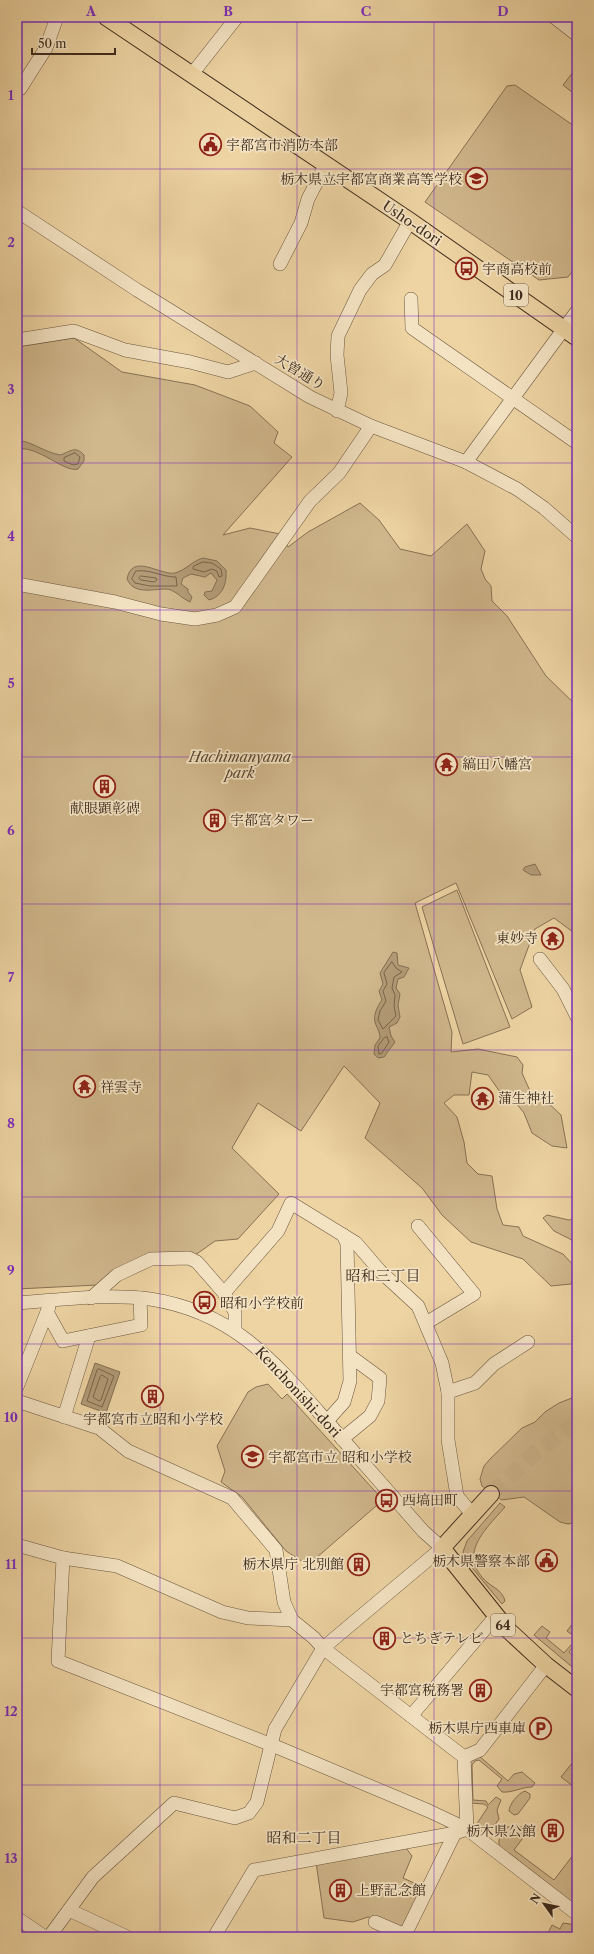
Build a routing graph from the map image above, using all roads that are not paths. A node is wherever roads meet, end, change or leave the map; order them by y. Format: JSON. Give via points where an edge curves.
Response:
{"nodes":[{"id":1,"x":58,"y":17,"type":"edge"},
{"id":2,"x":237,"y":17,"type":"edge"},
{"id":3,"x":554,"y":17,"type":"edge"},
{"id":4,"x":117,"y":20,"type":"edge"},
{"id":5,"x":577,"y":35,"type":"edge"},
{"id":6,"x":192,"y":74,"type":"junction"},
{"id":7,"x":20,"y":89,"type":"dead end"},
{"id":8,"x":326,"y":164,"type":"junction"},
{"id":9,"x":17,"y":211,"type":"edge"},
{"id":10,"x":410,"y":221,"type":"junction"},
{"id":11,"x":280,"y":264,"type":"dead end"},
{"id":12,"x":411,"y":299,"type":"dead end"},
{"id":13,"x":577,"y":311,"type":"edge"},
{"id":14,"x":564,"y":328,"type":"junction"},
{"id":15,"x":577,"y":338,"type":"edge"},
{"id":16,"x":17,"y":340,"type":"edge"},
{"id":17,"x":256,"y":364,"type":"junction"},
{"id":18,"x":514,"y":397,"type":"junction"},
{"id":19,"x":337,"y":412,"type":"junction"},
{"id":20,"x":371,"y":426,"type":"junction"},
{"id":21,"x":577,"y":443,"type":"edge"},
{"id":22,"x":466,"y":462,"type":"junction"},
{"id":23,"x":577,"y":537,"type":"edge"},
{"id":24,"x":17,"y":584,"type":"edge"},
{"id":25,"x":540,"y":959,"type":"dead end"},
{"id":26,"x":577,"y":1017,"type":"edge"},
{"id":27,"x":418,"y":1226,"type":"dead end"},
{"id":28,"x":343,"y":1235,"type":"junction"},
{"id":29,"x":224,"y":1293,"type":"junction"},
{"id":30,"x":91,"y":1298,"type":"junction"},
{"id":31,"x":140,"y":1298,"type":"junction"},
{"id":32,"x":17,"y":1303,"type":"edge"},
{"id":33,"x":49,"y":1306,"type":"junction"},
{"id":34,"x":426,"y":1322,"type":"junction"},
{"id":35,"x":235,"y":1330,"type":"junction"},
{"id":36,"x":89,"y":1336,"type":"junction"},
{"id":37,"x":528,"y":1342,"type":"dead end"},
{"id":38,"x":350,"y":1356,"type":"junction"},
{"id":39,"x":17,"y":1387,"type":"edge"},
{"id":40,"x":448,"y":1392,"type":"junction"},
{"id":41,"x":17,"y":1401,"type":"edge"},
{"id":42,"x":64,"y":1417,"type":"junction"},
{"id":43,"x":327,"y":1421,"type":"junction"},
{"id":44,"x":342,"y":1439,"type":"junction"},
{"id":45,"x":490,"y":1494,"type":"tunnel mouth"},
{"id":46,"x":472,"y":1514,"type":"junction"},
{"id":47,"x":17,"y":1545,"type":"edge"},
{"id":48,"x":442,"y":1548,"type":"junction"},
{"id":49,"x":64,"y":1558,"type":"junction"},
{"id":50,"x":496,"y":1616,"type":"junction"},
{"id":51,"x":292,"y":1620,"type":"junction"},
{"id":52,"x":323,"y":1648,"type":"junction"},
{"id":53,"x":546,"y":1665,"type":"junction"},
{"id":54,"x":577,"y":1689,"type":"edge"},
{"id":55,"x":411,"y":1716,"type":"junction"},
{"id":56,"x":272,"y":1746,"type":"junction"},
{"id":57,"x":464,"y":1757,"type":"junction"},
{"id":58,"x":461,"y":1831,"type":"junction"},
{"id":59,"x":69,"y":1910,"type":"junction"},
{"id":60,"x":577,"y":1914,"type":"edge"},
{"id":61,"x":17,"y":1918,"type":"edge"},
{"id":62,"x":375,"y":1922,"type":"dead end"},
{"id":63,"x":406,"y":1936,"type":"edge"},
{"id":64,"x":45,"y":1937,"type":"edge"},
{"id":65,"x":49,"y":1937,"type":"edge"},
{"id":66,"x":127,"y":1937,"type":"edge"},
{"id":67,"x":214,"y":1937,"type":"edge"}],
"edges":[{"from":1,"to":7,"type":"street","via":[[46,48]]},
{"from":2,"to":6,"type":"street"},
{"from":3,"to":5,"type":"street"},
{"from":4,"to":6,"type":"main road","name":"Usho-dori","number":"10"},
{"from":6,"to":8,"type":"main road","name":"Usho-dori","number":"10"},
{"from":8,"to":10,"type":"main road","name":"Usho-dori","number":"10"},
{"from":8,"to":11,"type":"street"},
{"from":9,"to":17,"type":"street","name":"大曽通り"},
{"from":10,"to":14,"type":"main road","name":"Usho-dori","number":"10"},
{"from":10,"to":19,"type":"street","via":[[385,265],[372,274],[360,290],[338,336],[341,393]]},
{"from":12,"to":18,"type":"street","via":[[412,328]]},
{"from":13,"to":14,"type":"street"},
{"from":14,"to":15,"type":"main road","name":"Usho-dori","number":"10"},
{"from":14,"to":18,"type":"street"},
{"from":16,"to":17,"type":"street","via":[[74,331],[125,350],[228,372]]},
{"from":17,"to":19,"type":"street","name":"大曽通り"},
{"from":18,"to":21,"type":"street"},
{"from":18,"to":22,"type":"street"},
{"from":19,"to":20,"type":"street","name":"大曽通り"},
{"from":20,"to":22,"type":"street","name":"大曽通り"},
{"from":20,"to":24,"type":"street","via":[[339,472],[310,501],[235,607],[217,615],[195,619]]},
{"from":22,"to":23,"type":"street","name":"大曽通り","via":[[517,489],[544,508]]},
{"from":25,"to":26,"type":"street","via":[[563,989]]},
{"from":27,"to":34,"type":"street","via":[[474,1294]]},
{"from":28,"to":29,"type":"street","via":[[290,1203],[278,1231]]},
{"from":28,"to":34,"type":"street","via":[[356,1243],[380,1271],[418,1306]]},
{"from":28,"to":38,"type":"street","via":[[347,1243]]},
{"from":29,"to":30,"type":"street","via":[[197,1262],[189,1258],[151,1259],[117,1275]]},
{"from":29,"to":35,"type":"street","via":[[234,1312]]},
{"from":30,"to":31,"type":"street","name":"Kenchonishi-dori"},
{"from":30,"to":33,"type":"street","name":"Kenchonishi-dori"},
{"from":31,"to":35,"type":"street","name":"Kenchonishi-dori","via":[[192,1309]]},
{"from":31,"to":36,"type":"street","via":[[141,1324]]},
{"from":32,"to":33,"type":"street","name":"Kenchonishi-dori"},
{"from":33,"to":36,"type":"street","via":[[63,1341]]},
{"from":33,"to":39,"type":"street"},
{"from":34,"to":40,"type":"street","via":[[442,1363]]},
{"from":35,"to":43,"type":"street","name":"Kenchonishi-dori","via":[[268,1357]]},
{"from":36,"to":42,"type":"street"},
{"from":37,"to":40,"type":"street","via":[[494,1364],[476,1383]]},
{"from":38,"to":43,"type":"street","via":[[350,1381],[344,1402]]},
{"from":38,"to":44,"type":"street","via":[[380,1378],[378,1401],[370,1416]]},
{"from":40,"to":46,"type":"street","via":[[448,1440],[457,1496]]},
{"from":41,"to":42,"type":"street"},
{"from":42,"to":51,"type":"street","via":[[99,1428],[128,1451],[232,1498],[276,1550],[284,1602]]},
{"from":43,"to":44,"type":"street","name":"Kenchonishi-dori"},
{"from":44,"to":48,"type":"street","name":"Kenchonishi-dori"},
{"from":45,"to":46,"type":"main road"},
{"from":46,"to":48,"type":"main road"},
{"from":47,"to":49,"type":"street"},
{"from":48,"to":50,"type":"main road","name":"Kenchonishi-dori","number":"64"},
{"from":48,"to":52,"type":"street"},
{"from":49,"to":51,"type":"street","via":[[117,1566],[222,1612],[248,1618]]},
{"from":49,"to":56,"type":"street","via":[[58,1661]]},
{"from":50,"to":53,"type":"main road","name":"Kenchonishi-dori","number":"64"},
{"from":50,"to":55,"type":"street"},
{"from":51,"to":52,"type":"street"},
{"from":52,"to":55,"type":"street"},
{"from":52,"to":56,"type":"street","via":[[275,1730]]},
{"from":53,"to":54,"type":"main road","name":"Kenchonishi-dori","number":"64"},
{"from":53,"to":57,"type":"street","via":[[480,1750]]},
{"from":55,"to":57,"type":"street"},
{"from":56,"to":58,"type":"street","via":[[428,1811]]},
{"from":56,"to":59,"type":"street","via":[[257,1802],[249,1813],[235,1818],[174,1803],[93,1877]]},
{"from":57,"to":58,"type":"street"},
{"from":58,"to":60,"type":"street"},
{"from":58,"to":63,"type":"street"},
{"from":58,"to":67,"type":"street","via":[[254,1870]]},
{"from":59,"to":65,"type":"street"},
{"from":59,"to":66,"type":"street"},
{"from":61,"to":64,"type":"street"},
{"from":62,"to":63,"type":"street"}]}
